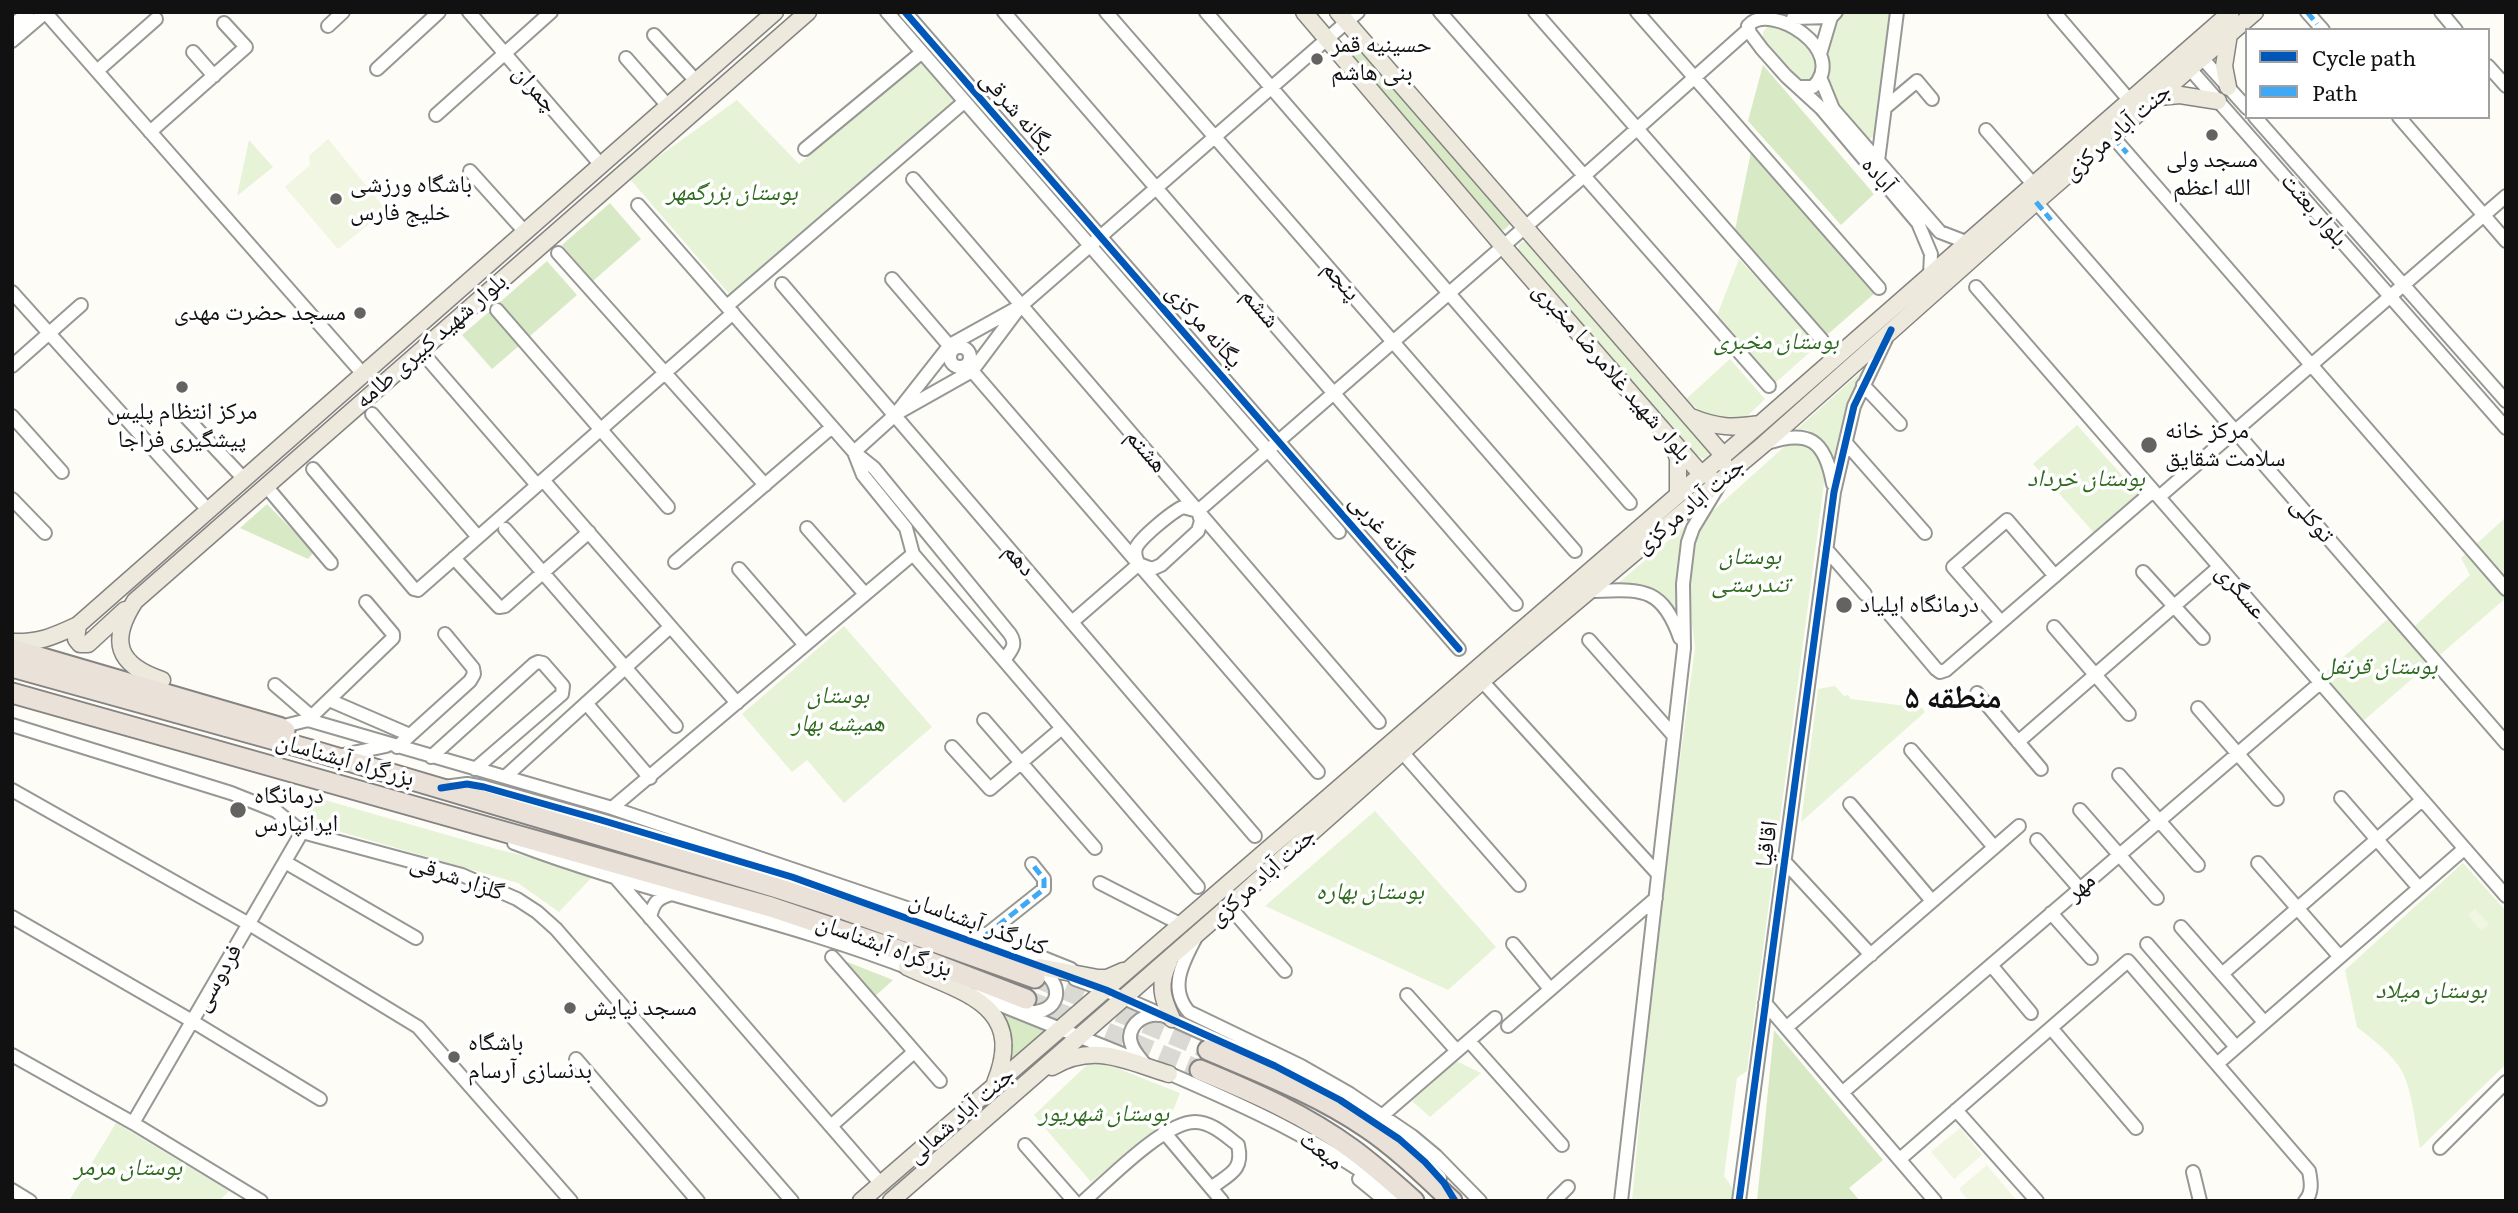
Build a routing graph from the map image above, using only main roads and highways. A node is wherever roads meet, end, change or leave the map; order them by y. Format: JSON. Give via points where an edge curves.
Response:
{"nodes":[{"id":1,"x":807,"y":12,"type":"edge"},
{"id":2,"x":1304,"y":12,"type":"edge"},
{"id":3,"x":2255,"y":12,"type":"edge"},
{"id":4,"x":2225,"y":14,"type":"edge"},
{"id":5,"x":765,"y":16,"type":"edge"},
{"id":6,"x":1348,"y":16,"type":"edge"},
{"id":7,"x":2229,"y":34,"type":"junction"},
{"id":8,"x":2193,"y":59,"type":"junction"},
{"id":9,"x":2228,"y":87,"type":"road end"},
{"id":10,"x":2159,"y":97,"type":"junction"},
{"id":11,"x":2218,"y":101,"type":"road end"},
{"id":12,"x":565,"y":198,"type":"junction"},
{"id":13,"x":578,"y":212,"type":"junction"},
{"id":14,"x":1688,"y":415,"type":"junction"},
{"id":15,"x":1760,"y":424,"type":"junction"},
{"id":16,"x":1672,"y":440,"type":"junction"},
{"id":17,"x":1723,"y":455,"type":"junction"},
{"id":18,"x":1701,"y":474,"type":"junction"},
{"id":19,"x":1723,"y":478,"type":"junction"},
{"id":20,"x":1678,"y":494,"type":"junction"},
{"id":21,"x":135,"y":601,"type":"junction"},
{"id":22,"x":78,"y":625,"type":"junction"},
{"id":23,"x":12,"y":642,"type":"edge"},
{"id":24,"x":12,"y":649,"type":"edge"},
{"id":25,"x":12,"y":667,"type":"edge"},
{"id":26,"x":162,"y":680,"type":"joint"},
{"id":27,"x":12,"y":693,"type":"edge"},
{"id":28,"x":279,"y":727,"type":"junction"},
{"id":29,"x":311,"y":750,"type":"junction"},
{"id":30,"x":1299,"y":834,"type":"junction"},
{"id":31,"x":1159,"y":945,"type":"junction"},
{"id":32,"x":1171,"y":957,"type":"junction"},
{"id":33,"x":907,"y":967,"type":"road end"},
{"id":34,"x":1036,"y":970,"type":"joint"},
{"id":35,"x":1106,"y":990,"type":"joint"},
{"id":36,"x":1124,"y":998,"type":"joint"},
{"id":37,"x":1023,"y":1006,"type":"tunnel mouth"},
{"id":38,"x":1168,"y":1017,"type":"road end"},
{"id":39,"x":1209,"y":1050,"type":"tunnel mouth"},
{"id":40,"x":1200,"y":1070,"type":"tunnel mouth"},
{"id":41,"x":1169,"y":1074,"type":"road end"},
{"id":42,"x":994,"y":1087,"type":"junction"},
{"id":43,"x":1020,"y":1087,"type":"junction"},
{"id":44,"x":954,"y":1121,"type":"junction"},
{"id":45,"x":966,"y":1135,"type":"junction"},
{"id":46,"x":861,"y":1201,"type":"edge"},
{"id":47,"x":891,"y":1201,"type":"edge"},
{"id":48,"x":1414,"y":1201,"type":"edge"},
{"id":49,"x":1454,"y":1201,"type":"edge"}],
"edges":[{"from":1,"to":13,"type":"main road","name":"بلوار شهید کبیری طامه"},
{"from":2,"to":16,"type":"main road","name":"بلوار شهید غلامرضا مخبری"},
{"from":3,"to":7,"type":"main road","name":"جنت آباد مرکزی"},
{"from":4,"to":8,"type":"main road","name":"جنت آباد مرکزی"},
{"from":5,"to":12,"type":"main road","name":"بلوار شهید کبیری طامه"},
{"from":6,"to":14,"type":"main road","name":"بلوار شهید غلامرضا مخبری"},
{"from":7,"to":8,"type":"main road","name":"جنت آباد مرکزی"},
{"from":7,"to":9,"type":"main road","via":[[2224,66]]},
{"from":8,"to":10,"type":"main road","name":"جنت آباد مرکزی"},
{"from":8,"to":15,"type":"main road","name":"جنت آباد مرکزی","via":[[2130,101]]},
{"from":10,"to":11,"type":"main road"},
{"from":10,"to":19,"type":"main road","name":"جنت آباد مرکزی"},
{"from":12,"to":13,"type":"main road","via":[[576,201]]},
{"from":12,"to":22,"type":"main road","name":"بلوار شهید کبیری طامه"},
{"from":13,"to":21,"type":"main road","name":"بلوار شهید کبیری طامه"},
{"from":14,"to":15,"type":"main road","via":[[1732,428]]},
{"from":14,"to":17,"type":"main road","name":"بلوار شهید غلامرضا مخبری"},
{"from":15,"to":17,"type":"main road","name":"جنت آباد مرکزی"},
{"from":16,"to":18,"type":"main road","name":"بلوار شهید غلامرضا مخبری"},
{"from":16,"to":20,"type":"main road","via":[[1678,459]]},
{"from":17,"to":18,"type":"main road","name":"جنت آباد مرکزی"},
{"from":17,"to":19,"type":"main road","name":"بلوار شهید غلامرضا مخبری"},
{"from":18,"to":19,"type":"main road","name":"بلوار شهید غلامرضا مخبری"},
{"from":18,"to":20,"type":"main road","name":"جنت آباد مرکزی"},
{"from":19,"to":30,"type":"main road","name":"جنت آباد مرکزی"},
{"from":20,"to":30,"type":"main road","name":"جنت آباد مرکزی"},
{"from":21,"to":22,"type":"main road","via":[[88,644],[76,639]]},
{"from":21,"to":26,"type":"main road","name":"بلوار شهید کبیری طامه","via":[[121,625],[122,653],[135,668]]},
{"from":22,"to":23,"type":"main road","name":"بلوار شهید کبیری طامه","via":[[48,639]]},
{"from":24,"to":28,"type":"highway"},
{"from":25,"to":29,"type":"highway","name":"بزرگراه آبشناسان"},
{"from":26,"to":28,"type":"highway","via":[[250,707]]},
{"from":27,"to":37,"type":"highway","name":"بزرگراه آبشناسان","via":[[771,907],[899,950]]},
{"from":28,"to":29,"type":"highway"},
{"from":29,"to":34,"type":"highway","name":"بزرگراه آبشناسان"},
{"from":30,"to":31,"type":"main road","name":"جنت آباد مرکزی"},
{"from":30,"to":32,"type":"main road","name":"جنت آباد مرکزی"},
{"from":31,"to":34,"type":"main road","via":[[1107,978]]},
{"from":31,"to":35,"type":"main road","name":"جنت آباد مرکزی"},
{"from":32,"to":36,"type":"main road","name":"جنت آباد مرکزی"},
{"from":32,"to":38,"type":"main road","via":[[1161,982]]},
{"from":33,"to":42,"type":"main road","via":[[984,1005],[998,1020],[1005,1053]]},
{"from":35,"to":42,"type":"main road","name":"جنت آباد شمالی"},
{"from":36,"to":43,"type":"main road","name":"جنت آباد شمالی"},
{"from":39,"to":49,"type":"highway","via":[[1366,1127]]},
{"from":40,"to":48,"type":"highway","via":[[1320,1128]]},
{"from":41,"to":43,"type":"main road","via":[[1090,1053],[1060,1062]]},
{"from":42,"to":44,"type":"main road","name":"جنت آباد شمالی"},
{"from":43,"to":45,"type":"main road","name":"جنت آباد شمالی"},
{"from":44,"to":45,"type":"main road","via":[[964,1124]]},
{"from":44,"to":46,"type":"main road","name":"جنت آباد شمالی"},
{"from":45,"to":47,"type":"main road","name":"جنت آباد شمالی"}]}
